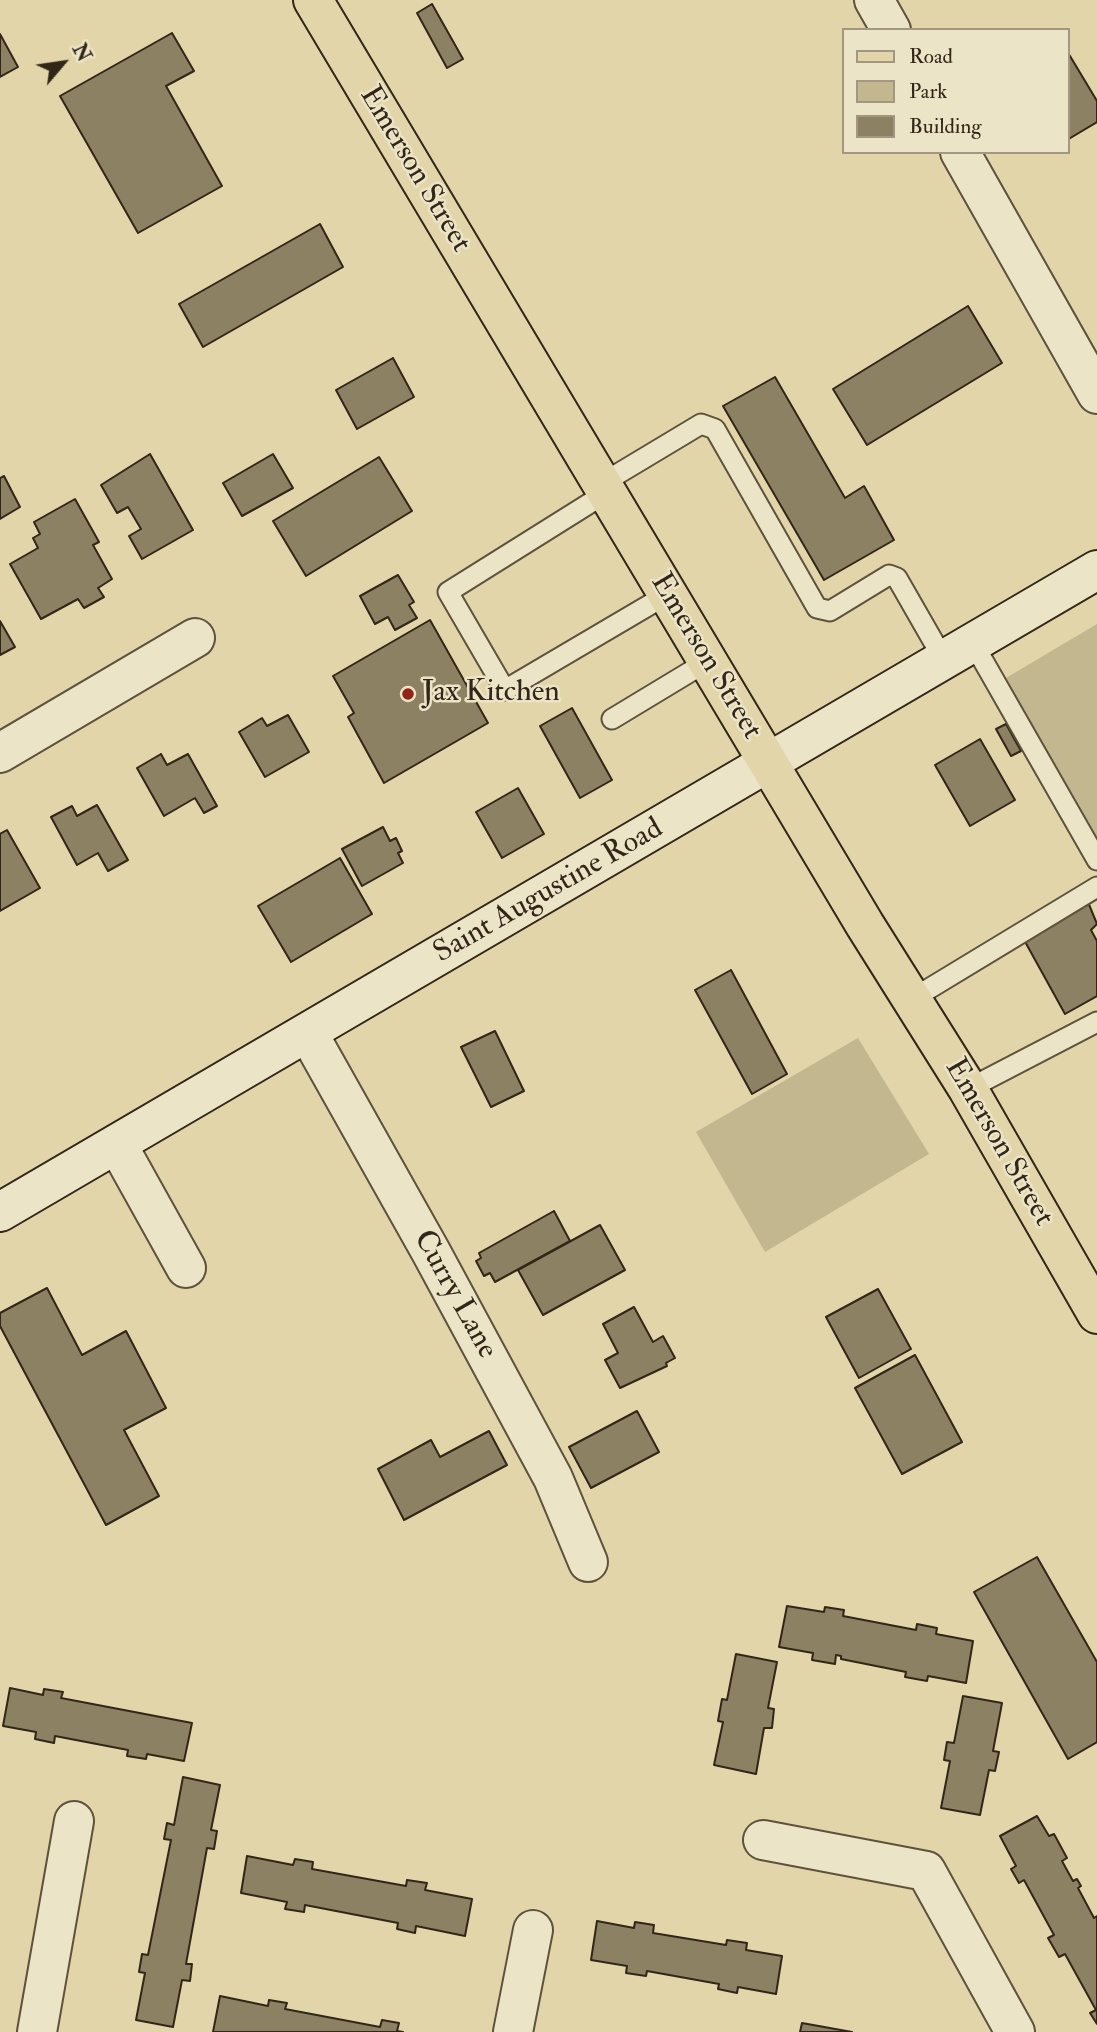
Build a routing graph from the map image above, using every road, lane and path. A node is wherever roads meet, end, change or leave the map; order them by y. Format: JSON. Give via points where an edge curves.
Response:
{"nodes":[{"id":1,"x":874,"y":0,"type":"edge"},
{"id":2,"x":316,"y":1,"type":"edge"},
{"id":3,"x":890,"y":28,"type":"edge"},
{"id":4,"x":961,"y":154,"type":"edge"},
{"id":5,"x":1097,"y":394,"type":"edge"},
{"id":6,"x":603,"y":488,"type":"junction"},
{"id":7,"x":1097,"y":570,"type":"edge"},
{"id":8,"x":668,"y":594,"type":"junction"},
{"id":9,"x":195,"y":638,"type":"dead end"},
{"id":10,"x":959,"y":651,"type":"junction"},
{"id":11,"x":708,"y":661,"type":"junction"},
{"id":12,"x":612,"y":719,"type":"dead end"},
{"id":13,"x":0,"y":753,"type":"edge"},
{"id":14,"x":769,"y":762,"type":"junction"},
{"id":15,"x":1097,"y":860,"type":"edge"},
{"id":16,"x":1097,"y":887,"type":"edge"},
{"id":17,"x":912,"y":999,"type":"junction"},
{"id":18,"x":1097,"y":1022,"type":"edge"},
{"id":19,"x":308,"y":1033,"type":"junction"},
{"id":20,"x":968,"y":1089,"type":"junction"},
{"id":21,"x":117,"y":1144,"type":"junction"},
{"id":22,"x":0,"y":1212,"type":"edge"},
{"id":23,"x":186,"y":1268,"type":"dead end"},
{"id":24,"x":1097,"y":1314,"type":"edge"},
{"id":25,"x":588,"y":1562,"type":"dead end"},
{"id":26,"x":74,"y":1821,"type":"dead end"},
{"id":27,"x":762,"y":1840,"type":"dead end"},
{"id":28,"x":533,"y":1930,"type":"dead end"},
{"id":29,"x":37,"y":2032,"type":"edge"},
{"id":30,"x":513,"y":2032,"type":"edge"},
{"id":31,"x":1015,"y":2032,"type":"edge"}],
"edges":[{"from":1,"to":3,"type":"street"},
{"from":2,"to":6,"type":"main road","name":"Emerson Street"},
{"from":4,"to":5,"type":"street"},
{"from":6,"to":8,"type":"main road","name":"Emerson Street"},
{"from":6,"to":8,"type":"lane","via":[[447,592],[505,690]]},
{"from":6,"to":10,"type":"lane","via":[[701,424],[715,429],[817,608],[830,611],[889,575],[897,578]]},
{"from":7,"to":10,"type":"street","name":"Saint Augustine Road"},
{"from":8,"to":11,"type":"main road","name":"Emerson Street"},
{"from":9,"to":13,"type":"street"},
{"from":10,"to":14,"type":"street","name":"Saint Augustine Road"},
{"from":10,"to":15,"type":"lane"},
{"from":11,"to":12,"type":"lane"},
{"from":11,"to":14,"type":"main road","name":"Emerson Street"},
{"from":14,"to":17,"type":"main road","name":"Emerson Street"},
{"from":14,"to":19,"type":"street","name":"Saint Augustine Road"},
{"from":16,"to":17,"type":"lane"},
{"from":17,"to":20,"type":"main road","name":"Emerson Street"},
{"from":18,"to":20,"type":"lane"},
{"from":19,"to":21,"type":"street","name":"Saint Augustine Road"},
{"from":19,"to":25,"type":"street","name":"Curry Lane","via":[[553,1478]]},
{"from":20,"to":24,"type":"main road","name":"Emerson Street"},
{"from":21,"to":22,"type":"street","name":"Saint Augustine Road"},
{"from":21,"to":23,"type":"street"},
{"from":26,"to":29,"type":"street"},
{"from":27,"to":31,"type":"street","via":[[926,1871]]},
{"from":28,"to":30,"type":"street"}]}
